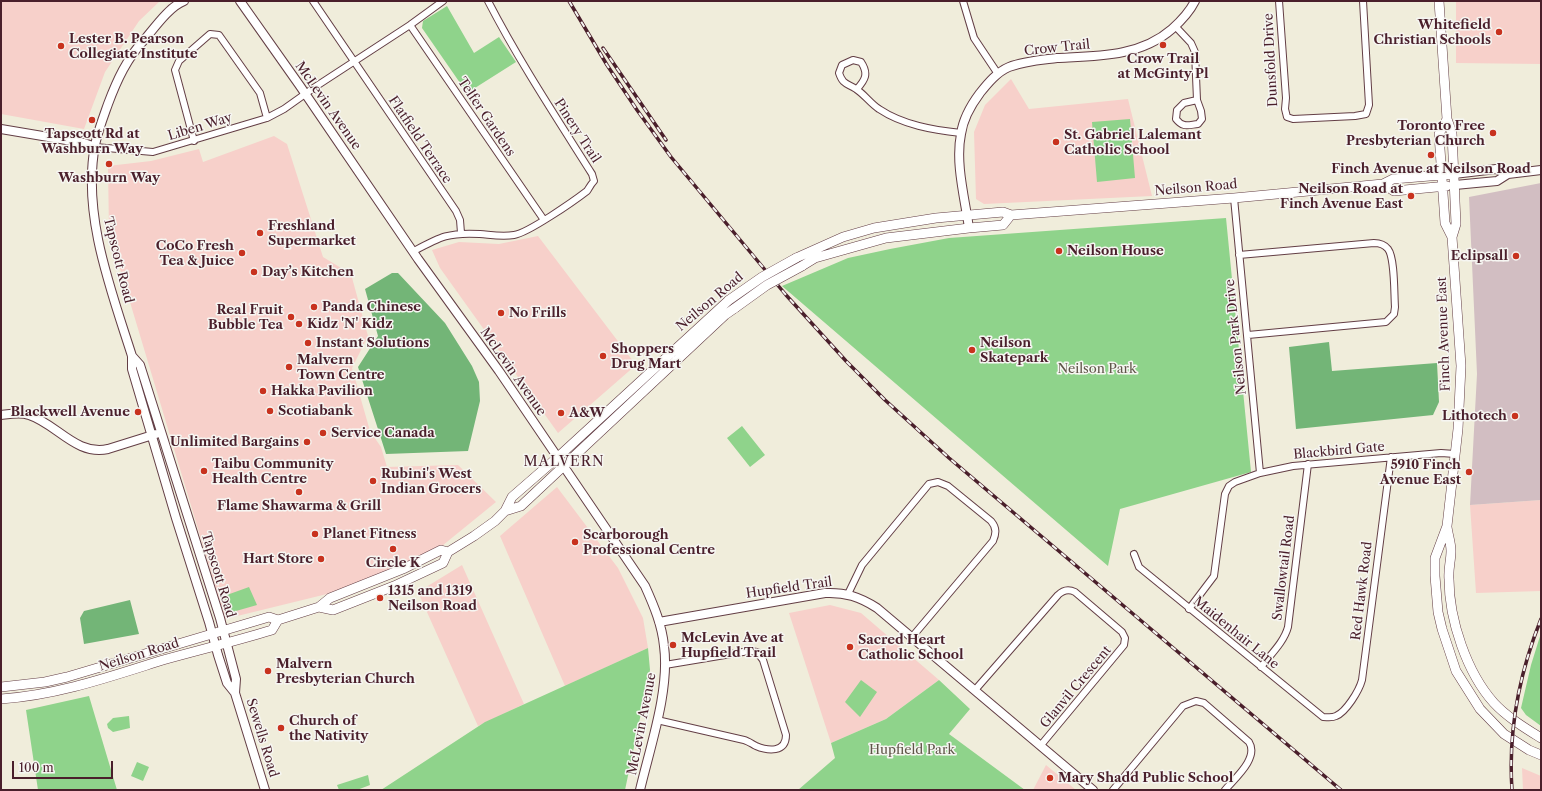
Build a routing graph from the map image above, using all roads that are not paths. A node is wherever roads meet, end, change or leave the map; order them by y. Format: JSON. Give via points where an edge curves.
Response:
{"nodes":[{"id":1,"x":240,"y":1,"type":"edge"},
{"id":2,"x":313,"y":1,"type":"edge"},
{"id":3,"x":443,"y":1,"type":"edge"},
{"id":4,"x":488,"y":1,"type":"edge"},
{"id":5,"x":963,"y":1,"type":"edge"},
{"id":6,"x":1195,"y":1,"type":"edge"},
{"id":7,"x":1279,"y":1,"type":"edge"},
{"id":8,"x":1363,"y":1,"type":"edge"},
{"id":9,"x":1439,"y":1,"type":"edge"},
{"id":10,"x":181,"y":2,"type":"edge"},
{"id":11,"x":410,"y":25,"type":"junction"},
{"id":12,"x":1175,"y":26,"type":"junction"},
{"id":13,"x":354,"y":62,"type":"junction"},
{"id":14,"x":998,"y":74,"type":"junction"},
{"id":15,"x":857,"y":89,"type":"junction"},
{"id":16,"x":305,"y":94,"type":"junction"},
{"id":17,"x":1197,"y":100,"type":"junction"},
{"id":18,"x":267,"y":118,"type":"junction"},
{"id":19,"x":1447,"y":119,"type":"junction"},
{"id":20,"x":1,"y":129,"type":"edge"},
{"id":21,"x":961,"y":133,"type":"junction"},
{"id":22,"x":194,"y":141,"type":"junction"},
{"id":23,"x":95,"y":147,"type":"junction"},
{"id":24,"x":1541,"y":170,"type":"edge"},
{"id":25,"x":1442,"y":174,"type":"junction"},
{"id":26,"x":1454,"y":174,"type":"junction"},
{"id":27,"x":1508,"y":174,"type":"junction"},
{"id":28,"x":1383,"y":184,"type":"junction"},
{"id":29,"x":1455,"y":185,"type":"junction"},
{"id":30,"x":1442,"y":187,"type":"junction"},
{"id":31,"x":1234,"y":198,"type":"junction"},
{"id":32,"x":968,"y":215,"type":"junction"},
{"id":33,"x":1011,"y":215,"type":"junction"},
{"id":34,"x":544,"y":220,"type":"junction"},
{"id":35,"x":969,"y":228,"type":"junction"},
{"id":36,"x":461,"y":233,"type":"junction"},
{"id":37,"x":1452,"y":237,"type":"junction"},
{"id":38,"x":414,"y":251,"type":"junction"},
{"id":39,"x":1239,"y":255,"type":"junction"},
{"id":40,"x":732,"y":304,"type":"junction"},
{"id":41,"x":1248,"y":335,"type":"junction"},
{"id":42,"x":132,"y":356,"type":"junction"},
{"id":43,"x":1,"y":415,"type":"edge"},
{"id":44,"x":161,"y":432,"type":"junction"},
{"id":45,"x":152,"y":435,"type":"junction"},
{"id":46,"x":1455,"y":454,"type":"junction"},
{"id":47,"x":558,"y":457,"type":"junction"},
{"id":48,"x":1391,"y":457,"type":"junction"},
{"id":49,"x":1308,"y":464,"type":"junction"},
{"id":50,"x":564,"y":466,"type":"junction"},
{"id":51,"x":1260,"y":473,"type":"junction"},
{"id":52,"x":505,"y":511,"type":"junction"},
{"id":53,"x":1447,"y":526,"type":"junction"},
{"id":54,"x":448,"y":552,"type":"junction"},
{"id":55,"x":1134,"y":554,"type":"dead end"},
{"id":56,"x":384,"y":577,"type":"junction"},
{"id":57,"x":388,"y":588,"type":"junction"},
{"id":58,"x":848,"y":594,"type":"junction"},
{"id":59,"x":319,"y":607,"type":"junction"},
{"id":60,"x":1189,"y":609,"type":"junction"},
{"id":61,"x":278,"y":620,"type":"junction"},
{"id":62,"x":659,"y":622,"type":"junction"},
{"id":63,"x":223,"y":630,"type":"junction"},
{"id":64,"x":212,"y":633,"type":"junction"},
{"id":65,"x":912,"y":637,"type":"junction"},
{"id":66,"x":226,"y":644,"type":"junction"},
{"id":67,"x":215,"y":646,"type":"junction"},
{"id":68,"x":161,"y":649,"type":"junction"},
{"id":69,"x":164,"y":660,"type":"junction"},
{"id":70,"x":665,"y":665,"type":"junction"},
{"id":71,"x":1261,"y":667,"type":"junction"},
{"id":72,"x":1,"y":687,"type":"edge"},
{"id":73,"x":975,"y":690,"type":"junction"},
{"id":74,"x":235,"y":693,"type":"junction"},
{"id":75,"x":1,"y":699,"type":"edge"},
{"id":76,"x":1334,"y":718,"type":"joint"},
{"id":77,"x":657,"y":720,"type":"junction"},
{"id":78,"x":1541,"y":738,"type":"edge"},
{"id":79,"x":1040,"y":745,"type":"junction"},
{"id":80,"x":1541,"y":755,"type":"edge"},
{"id":81,"x":265,"y":790,"type":"edge"},
{"id":82,"x":640,"y":790,"type":"edge"},
{"id":83,"x":1093,"y":790,"type":"edge"},
{"id":84,"x":1113,"y":790,"type":"edge"},
{"id":85,"x":1225,"y":790,"type":"edge"}],
"edges":[{"from":1,"to":16,"type":"street","name":"McLevin Avenue"},
{"from":2,"to":13,"type":"street","name":"Flatfield Terrace"},
{"from":3,"to":11,"type":"street"},
{"from":4,"to":34,"type":"street","name":"Pinery Trail","via":[[594,181],[588,190]]},
{"from":5,"to":14,"type":"street","via":[[974,38]]},
{"from":6,"to":12,"type":"street","name":"Crow Trail"},
{"from":7,"to":8,"type":"street","name":"Dunsfold Drive","via":[[1285,109],[1287,116],[1294,119],[1366,114],[1369,105]]},
{"from":9,"to":19,"type":"main road","name":"Finch Avenue East"},
{"from":10,"to":23,"type":"street","name":"Tapscott Road","via":[[135,49],[116,81]]},
{"from":11,"to":13,"type":"street"},
{"from":11,"to":34,"type":"street","name":"Telfer Gardens"},
{"from":12,"to":14,"type":"street","name":"Crow Trail","via":[[1151,43],[1128,52],[1035,60],[1009,67]]},
{"from":12,"to":17,"type":"street","via":[[1187,38],[1195,52]]},
{"from":13,"to":16,"type":"street"},
{"from":13,"to":36,"type":"street","name":"Flatfield Terrace","via":[[456,211]]},
{"from":14,"to":21,"type":"street","name":"Crow Trail","via":[[972,103]]},
{"from":15,"to":15,"type":"street","via":[[864,81],[866,69],[862,62],[853,60],[842,65],[839,73],[846,85]]},
{"from":15,"to":21,"type":"street","via":[[878,109],[899,120]]},
{"from":16,"to":18,"type":"street","name":"Liben Way"},
{"from":16,"to":38,"type":"street","name":"McLevin Avenue"},
{"from":17,"to":17,"type":"street","via":[[1184,103],[1177,110],[1176,119],[1180,124],[1198,124],[1202,119]]},
{"from":18,"to":22,"type":"street","name":"Liben Way"},
{"from":18,"to":22,"type":"street","via":[[260,93],[220,35],[210,34],[179,61],[175,70]]},
{"from":19,"to":25,"type":"main road","name":"Finch Avenue East","via":[[1439,134]]},
{"from":19,"to":26,"type":"main road","name":"Finch Avenue East","via":[[1452,133]]},
{"from":20,"to":23,"type":"street"},
{"from":21,"to":32,"type":"street","name":"Crow Trail","via":[[960,156]]},
{"from":22,"to":23,"type":"street","name":"Liben Way","via":[[153,152]]},
{"from":23,"to":42,"type":"street","name":"Tapscott Road","via":[[93,196],[97,234]]},
{"from":24,"to":27,"type":"street","name":"Neilson Road"},
{"from":25,"to":26,"type":"main road","name":"Neilson Road"},
{"from":25,"to":28,"type":"main road","name":"Neilson Road","via":[[1393,178]]},
{"from":25,"to":30,"type":"main road","name":"Finch Avenue East"},
{"from":26,"to":27,"type":"street","name":"Neilson Road","via":[[1496,169]]},
{"from":26,"to":29,"type":"main road","name":"Finch Avenue East"},
{"from":27,"to":29,"type":"street","name":"Neilson Road","via":[[1497,181]]},
{"from":28,"to":30,"type":"main road","name":"Neilson Road","via":[[1394,191]]},
{"from":28,"to":31,"type":"main road","name":"Neilson Road"},
{"from":29,"to":30,"type":"main road","name":"Neilson Road"},
{"from":29,"to":37,"type":"main road","name":"Finch Avenue East","via":[[1456,224]]},
{"from":30,"to":37,"type":"main road","name":"Finch Avenue East","via":[[1445,223]]},
{"from":31,"to":33,"type":"main road","name":"Neilson Road"},
{"from":31,"to":39,"type":"street","name":"Neilson Park Drive"},
{"from":32,"to":33,"type":"main road","name":"Neilson Road","via":[[1003,212]]},
{"from":32,"to":35,"type":"street","name":"Crow Trail"},
{"from":32,"to":40,"type":"main road","name":"Neilson Road","bridge":true,"via":[[874,228],[843,237],[762,277]]},
{"from":33,"to":35,"type":"main road","name":"Neilson Road","via":[[1004,225]]},
{"from":34,"to":36,"type":"street","name":"Pinery Trail","via":[[514,235]]},
{"from":35,"to":40,"type":"main road","name":"Neilson Road","bridge":true,"via":[[886,238],[815,258]]},
{"from":36,"to":38,"type":"street","name":"Pinery Trail","via":[[439,238]]},
{"from":37,"to":46,"type":"main road","name":"Finch Avenue East","via":[[1461,366]]},
{"from":38,"to":47,"type":"street","name":"McLevin Avenue"},
{"from":39,"to":41,"type":"street","name":"Neilson Park Drive"},
{"from":39,"to":41,"type":"street","via":[[1374,242],[1384,245],[1392,257],[1395,307],[1394,314],[1386,322]]},
{"from":40,"to":47,"type":"main road","name":"Neilson Road"},
{"from":40,"to":50,"type":"main road","name":"Neilson Road","via":[[720,320]]},
{"from":41,"to":51,"type":"street","name":"Neilson Park Drive"},
{"from":42,"to":44,"type":"street","name":"Tapscott Road","via":[[140,365]]},
{"from":42,"to":45,"type":"street","name":"Tapscott Road","via":[[132,368]]},
{"from":43,"to":45,"type":"street","via":[[30,415],[89,449],[108,449]]},
{"from":44,"to":45,"type":"street"},
{"from":44,"to":63,"type":"street","name":"Tapscott Road"},
{"from":45,"to":64,"type":"street","name":"Tapscott Road"},
{"from":46,"to":48,"type":"street","name":"Blackbird Gate"},
{"from":46,"to":53,"type":"main road","name":"Finch Avenue East"},
{"from":47,"to":50,"type":"street","name":"McLevin Avenue"},
{"from":47,"to":52,"type":"main road","name":"Neilson Road","via":[[512,497]]},
{"from":48,"to":49,"type":"street","name":"Blackbird Gate"},
{"from":48,"to":76,"type":"street","name":"Red Hawk Road","via":[[1362,680],[1356,694]]},
{"from":49,"to":51,"type":"street","name":"Blackbird Gate"},
{"from":49,"to":71,"type":"street","name":"Swallowtail Road","via":[[1288,627],[1282,640]]},
{"from":50,"to":52,"type":"main road","name":"Neilson Road","via":[[521,506]]},
{"from":50,"to":62,"type":"street","name":"McLevin Avenue","via":[[645,586]]},
{"from":51,"to":60,"type":"street","name":"Blackbird Gate","via":[[1229,486],[1225,494],[1214,576]]},
{"from":52,"to":54,"type":"main road","name":"Neilson Road","via":[[474,536]]},
{"from":53,"to":78,"type":"main road","name":"Finch Avenue East","via":[[1451,550],[1448,579],[1452,612],[1460,641],[1473,672],[1494,703],[1521,726]]},
{"from":53,"to":80,"type":"main road","name":"Finch Avenue East","via":[[1436,558],[1436,595],[1442,629],[1456,671],[1480,709],[1504,734]]},
{"from":54,"to":56,"type":"main road","name":"Neilson Road","via":[[441,550]]},
{"from":54,"to":57,"type":"main road","name":"Neilson Road","via":[[442,563]]},
{"from":55,"to":60,"type":"street","name":"Maidenhair Lane","via":[[1139,567]]},
{"from":56,"to":57,"type":"main road"},
{"from":56,"to":59,"type":"main road","name":"Neilson Road","via":[[330,598]]},
{"from":57,"to":59,"type":"main road","name":"Neilson Road","via":[[333,610]]},
{"from":58,"to":62,"type":"street","name":"Hupfield Trail","via":[[825,592]]},
{"from":58,"to":65,"type":"street","name":"Hupfield Trail","via":[[877,608]]},
{"from":58,"to":65,"type":"street","via":[[862,565],[927,487],[938,482],[948,486],[991,521],[995,528],[995,536]]},
{"from":59,"to":61,"type":"main road","name":"Neilson Road"},
{"from":60,"to":71,"type":"street","name":"Maidenhair Lane"},
{"from":61,"to":63,"type":"main road","name":"Neilson Road","via":[[269,617]]},
{"from":61,"to":66,"type":"main road","name":"Neilson Road","via":[[272,630]]},
{"from":62,"to":70,"type":"street","name":"McLevin Avenue"},
{"from":63,"to":64,"type":"main road","name":"Neilson Road"},
{"from":63,"to":66,"type":"street","name":"Tapscott Road"},
{"from":64,"to":67,"type":"street","name":"Tapscott Road"},
{"from":64,"to":68,"type":"main road","name":"Neilson Road"},
{"from":65,"to":73,"type":"street","name":"Hupfield Trail"},
{"from":66,"to":67,"type":"main road","name":"Neilson Road"},
{"from":66,"to":74,"type":"street","name":"Sewells Road","via":[[236,679]]},
{"from":67,"to":69,"type":"main road","name":"Neilson Road"},
{"from":67,"to":74,"type":"street","name":"Sewells Road","via":[[227,684]]},
{"from":68,"to":69,"type":"main road"},
{"from":68,"to":72,"type":"main road","name":"Neilson Road","via":[[67,677]]},
{"from":69,"to":75,"type":"main road","name":"Neilson Road","via":[[69,689]]},
{"from":70,"to":77,"type":"street","name":"McLevin Avenue"},
{"from":70,"to":77,"type":"street","via":[[756,652],[763,660],[786,740],[781,747],[774,750],[755,746],[744,740]]},
{"from":71,"to":76,"type":"street","name":"Maidenhair Lane","via":[[1323,717]]},
{"from":73,"to":79,"type":"street","name":"Hupfield Trail"},
{"from":73,"to":79,"type":"street","name":"Glanvil Crescent","via":[[1058,595],[1068,590],[1075,592],[1122,632],[1124,646]]},
{"from":74,"to":81,"type":"street","name":"Sewells Road"},
{"from":77,"to":82,"type":"street","name":"McLevin Avenue"},
{"from":79,"to":83,"type":"street","name":"Hupfield Trail"},
{"from":84,"to":85,"type":"street","via":[[1183,706],[1196,701],[1204,703],[1252,746],[1251,759]]}]}
